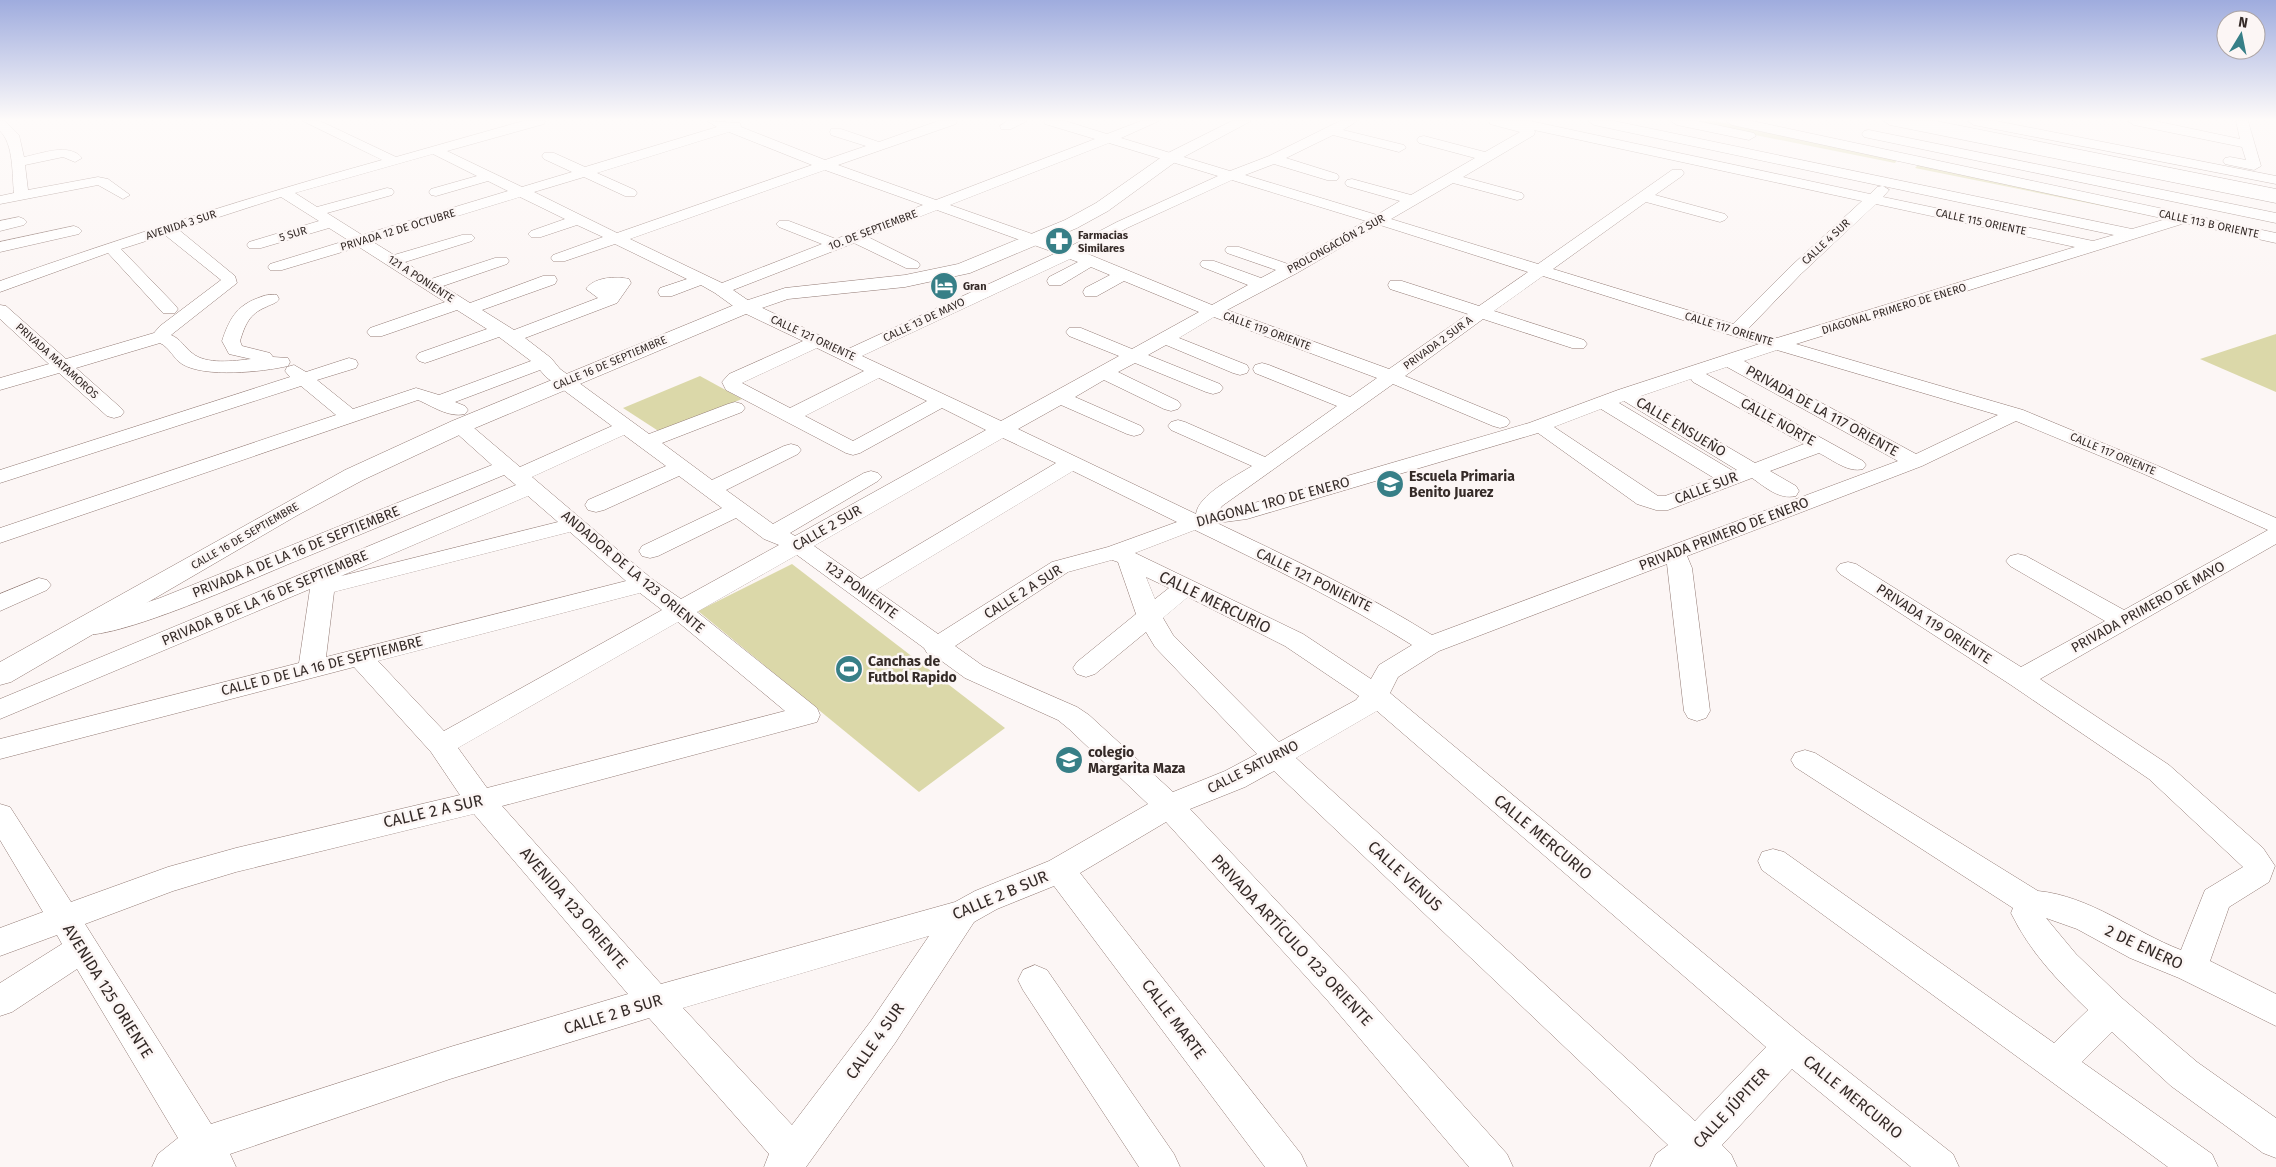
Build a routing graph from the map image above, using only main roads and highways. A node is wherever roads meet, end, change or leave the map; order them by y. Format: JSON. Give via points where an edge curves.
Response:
{"nodes":[{"id":1,"x":1140,"y":175,"type":"edge"},
{"id":2,"x":2184,"y":175,"type":"edge"},
{"id":3,"x":2228,"y":175,"type":"edge"},
{"id":4,"x":2276,"y":185,"type":"edge"},
{"id":5,"x":2276,"y":194,"type":"edge"},
{"id":6,"x":445,"y":408,"type":"junction"},
{"id":7,"x":0,"y":654,"type":"edge"},
{"id":8,"x":0,"y":675,"type":"edge"}],
"edges":[{"from":1,"to":6,"type":"main road","name":"CALLE 16 DE SEPTIEMBRE","via":[[1102,207],[954,264],[927,270],[812,282],[734,299],[554,372]]},
{"from":2,"to":5,"type":"main road"},
{"from":3,"to":4,"type":"main road"},
{"from":6,"to":7,"type":"main road","name":"CALLE 16 DE SEPTIEMBRE","via":[[264,504]]},
{"from":6,"to":8,"type":"main road","name":"CALLE 16 DE SEPTIEMBRE","via":[[354,475]]}]}
